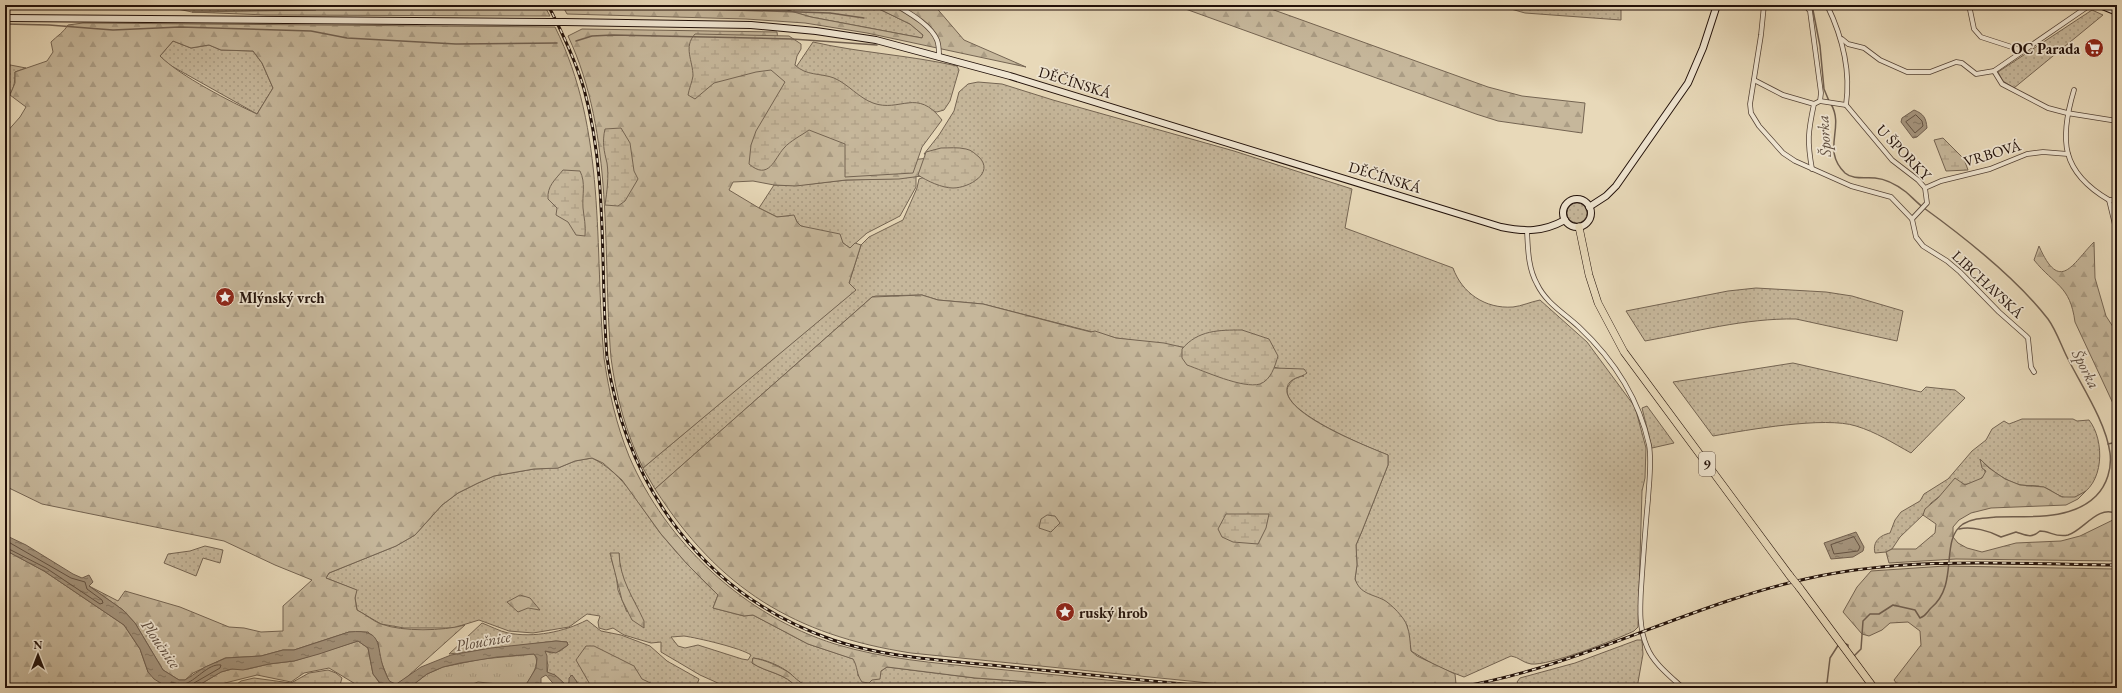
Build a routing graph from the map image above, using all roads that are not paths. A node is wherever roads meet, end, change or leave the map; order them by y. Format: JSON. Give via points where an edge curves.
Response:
{"nodes":[{"id":1,"x":896,"y":5,"type":"edge"},
{"id":2,"x":1717,"y":5,"type":"edge"},
{"id":3,"x":1764,"y":5,"type":"edge"},
{"id":4,"x":1805,"y":5,"type":"edge"},
{"id":5,"x":1827,"y":5,"type":"edge"},
{"id":6,"x":1968,"y":5,"type":"edge"},
{"id":7,"x":2090,"y":5,"type":"edge"},
{"id":8,"x":2103,"y":6,"type":"edge"},
{"id":9,"x":2117,"y":12,"type":"edge"},
{"id":10,"x":5,"y":18,"type":"edge"},
{"id":11,"x":1842,"y":39,"type":"junction"},
{"id":12,"x":2024,"y":51,"type":"junction"},
{"id":13,"x":939,"y":56,"type":"junction"},
{"id":14,"x":1995,"y":73,"type":"junction"},
{"id":15,"x":1754,"y":80,"type":"junction"},
{"id":16,"x":2074,"y":90,"type":"dead end"},
{"id":17,"x":1820,"y":101,"type":"junction"},
{"id":18,"x":1814,"y":104,"type":"junction"},
{"id":19,"x":1846,"y":105,"type":"junction"},
{"id":20,"x":2067,"y":113,"type":"junction"},
{"id":21,"x":2117,"y":121,"type":"edge"},
{"id":22,"x":2068,"y":154,"type":"junction"},
{"id":23,"x":1812,"y":169,"type":"junction"},
{"id":24,"x":1924,"y":188,"type":"junction"},
{"id":25,"x":2109,"y":200,"type":"junction"},
{"id":26,"x":2117,"y":200,"type":"edge"},
{"id":27,"x":1589,"y":206,"type":"junction"},
{"id":28,"x":1912,"y":219,"type":"junction"},
{"id":29,"x":1564,"y":220,"type":"junction"},
{"id":30,"x":1579,"y":227,"type":"junction"},
{"id":31,"x":1527,"y":231,"type":"junction"},
{"id":32,"x":2117,"y":233,"type":"edge"},
{"id":33,"x":2034,"y":372,"type":"dead end"},
{"id":34,"x":1683,"y":688,"type":"edge"},
{"id":35,"x":1874,"y":688,"type":"edge"}],
"edges":[{"from":1,"to":13,"type":"street","via":[[935,35]]},
{"from":2,"to":27,"type":"main road","via":[[1688,83],[1616,186],[1606,196]]},
{"from":3,"to":15,"type":"street","name":"LIBCHAVSKÁ"},
{"from":4,"to":17,"type":"street","via":[[1810,11],[1820,74]]},
{"from":5,"to":11,"type":"street"},
{"from":6,"to":12,"type":"street","via":[[1974,29],[1981,37]]},
{"from":7,"to":12,"type":"street"},
{"from":8,"to":9,"type":"main road"},
{"from":10,"to":13,"type":"main road","name":"DĚČÍNSKÁ","bridge":true,"via":[[732,24],[793,28],[876,40]]},
{"from":11,"to":14,"type":"street","via":[[1907,72],[1930,72],[1956,62],[1962,63],[1976,74]]},
{"from":11,"to":19,"type":"street","via":[[1849,87]]},
{"from":12,"to":14,"type":"street"},
{"from":13,"to":31,"type":"main road","name":"DĚČÍNSKÁ","via":[[1026,80],[1502,227]]},
{"from":14,"to":20,"type":"street","via":[[2002,84],[2014,91],[2048,108]]},
{"from":15,"to":18,"type":"street","via":[[1783,95]]},
{"from":15,"to":23,"type":"street","name":"LIBCHAVSKÁ","via":[[1750,104],[1753,119],[1783,153]]},
{"from":16,"to":20,"type":"street"},
{"from":17,"to":18,"type":"street"},
{"from":17,"to":19,"type":"street"},
{"from":18,"to":23,"type":"street","via":[[1807,143]]},
{"from":19,"to":24,"type":"street","name":"U ŠPORKY","via":[[1892,160],[1918,180]]},
{"from":20,"to":21,"type":"street"},
{"from":20,"to":22,"type":"street","via":[[2065,140]]},
{"from":22,"to":24,"type":"street","name":"VRBOVÁ","via":[[2027,154],[1990,169],[1941,181]]},
{"from":22,"to":25,"type":"street","via":[[2080,179]]},
{"from":23,"to":28,"type":"street","name":"LIBCHAVSKÁ","via":[[1851,186],[1891,197]]},
{"from":24,"to":28,"type":"street","name":"U ŠPORKY","via":[[1927,196],[1926,205]]},
{"from":25,"to":26,"type":"street"},
{"from":25,"to":32,"type":"street"},
{"from":27,"to":29,"type":"main road","via":[[1581,200],[1569,202],[1563,211]]},
{"from":27,"to":30,"type":"main road","via":[[1589,220]]},
{"from":28,"to":33,"type":"street","name":"LIBCHAVSKÁ","via":[[1916,237],[1923,246],[1960,272],[2028,338],[2031,367]]},
{"from":29,"to":30,"type":"main road","via":[[1571,226]]},
{"from":29,"to":31,"type":"main road","name":"DĚČÍNSKÁ","via":[[1550,227]]},
{"from":30,"to":35,"type":"main road","number":"9","bridge":true,"via":[[1588,275],[1595,296],[1624,352]]},
{"from":31,"to":34,"type":"street","via":[[1530,264],[1540,290],[1548,301],[1594,343],[1628,388],[1638,409],[1649,446],[1650,475],[1641,623],[1647,648],[1665,671]]}]}
